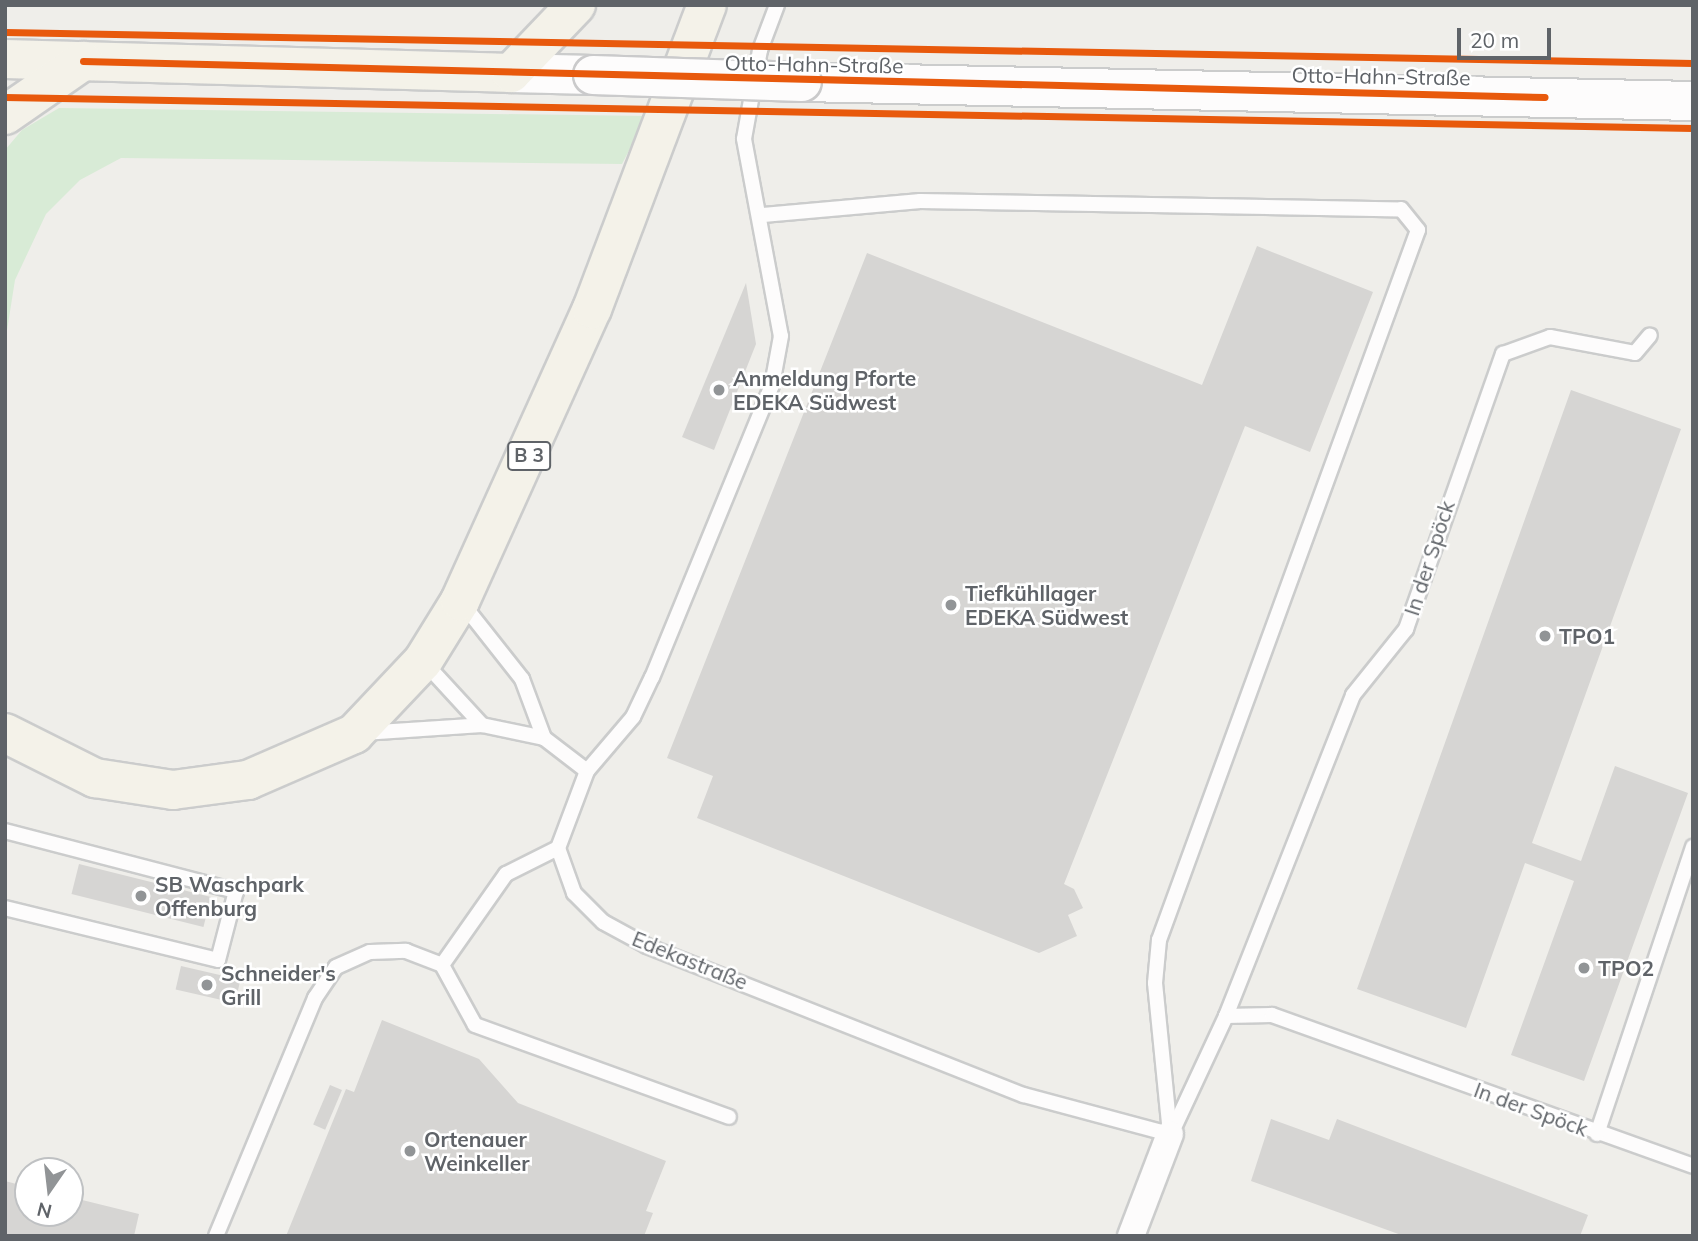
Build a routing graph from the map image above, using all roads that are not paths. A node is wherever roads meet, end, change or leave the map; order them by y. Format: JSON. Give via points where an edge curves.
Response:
{"nodes":[{"id":1,"x":576,"y":5,"type":"edge"},
{"id":2,"x":707,"y":5,"type":"edge"},
{"id":3,"x":777,"y":5,"type":"edge"},
{"id":4,"x":5,"y":59,"type":"edge"},
{"id":5,"x":83,"y":61,"type":"junction"},
{"id":6,"x":511,"y":74,"type":"junction"},
{"id":7,"x":1692,"y":100,"type":"edge"},
{"id":8,"x":5,"y":115,"type":"edge"},
{"id":9,"x":762,"y":215,"type":"junction"},
{"id":10,"x":1650,"y":335,"type":"dead end"},
{"id":11,"x":460,"y":601,"type":"junction"},
{"id":12,"x":423,"y":661,"type":"junction"},
{"id":13,"x":482,"y":725,"type":"junction"},
{"id":14,"x":5,"y":733,"type":"edge"},
{"id":15,"x":354,"y":734,"type":"junction"},
{"id":16,"x":544,"y":738,"type":"junction"},
{"id":17,"x":587,"y":771,"type":"junction"},
{"id":18,"x":5,"y":831,"type":"edge"},
{"id":19,"x":1693,"y":847,"type":"edge"},
{"id":20,"x":558,"y":848,"type":"junction"},
{"id":21,"x":5,"y":908,"type":"edge"},
{"id":22,"x":442,"y":965,"type":"junction"},
{"id":23,"x":1226,"y":1016,"type":"junction"},
{"id":24,"x":729,"y":1116,"type":"dead end"},
{"id":25,"x":1170,"y":1134,"type":"junction"},
{"id":26,"x":1597,"y":1134,"type":"junction"},
{"id":27,"x":1693,"y":1166,"type":"edge"},
{"id":28,"x":216,"y":1236,"type":"edge"},
{"id":29,"x":1131,"y":1236,"type":"edge"}],
"edges":[{"from":1,"to":6,"type":"main road"},
{"from":2,"to":11,"type":"main road","number":"B 3","via":[[592,309]]},
{"from":3,"to":9,"type":"lane","via":[[760,50],[744,139],[746,171]]},
{"from":4,"to":5,"type":"main road","name":"Otto-Hahn-Straße"},
{"from":5,"to":6,"type":"main road","name":"Otto-Hahn-Straße"},
{"from":5,"to":8,"type":"main road"},
{"from":6,"to":7,"type":"street","name":"Otto-Hahn-Straße","bridge":true},
{"from":9,"to":17,"type":"lane","via":[[781,336],[772,385],[648,687],[633,717]]},
{"from":9,"to":25,"type":"lane","via":[[920,201],[1401,209],[1418,230],[1159,940],[1155,983]]},
{"from":10,"to":23,"type":"lane","name":"In der Spöck","via":[[1635,353],[1550,337],[1503,354],[1406,629],[1353,695]]},
{"from":11,"to":12,"type":"main road","number":"B 3"},
{"from":11,"to":16,"type":"lane","via":[[522,679]]},
{"from":12,"to":13,"type":"lane"},
{"from":12,"to":15,"type":"main road","number":"B 3"},
{"from":13,"to":15,"type":"lane"},
{"from":13,"to":16,"type":"lane"},
{"from":14,"to":15,"type":"main road","number":"B 3","via":[[95,778],[173,790],[248,780]]},
{"from":16,"to":17,"type":"lane"},
{"from":17,"to":20,"type":"lane"},
{"from":18,"to":21,"type":"lane","via":[[236,891],[218,960]]},
{"from":19,"to":26,"type":"lane","name":"In der Spöck"},
{"from":20,"to":22,"type":"lane","via":[[506,874]]},
{"from":20,"to":25,"type":"lane","name":"Edekastraße","via":[[574,893],[603,922],[647,946],[1024,1095]]},
{"from":22,"to":24,"type":"lane","via":[[475,1025]]},
{"from":22,"to":28,"type":"lane","via":[[406,951],[370,952],[336,967],[315,998]]},
{"from":23,"to":25,"type":"lane","name":"In der Spöck"},
{"from":23,"to":26,"type":"lane","name":"In der Spöck","via":[[1272,1015]]},
{"from":25,"to":29,"type":"street","name":"In der Spöck"},
{"from":26,"to":27,"type":"lane","name":"In der Spöck"}]}
